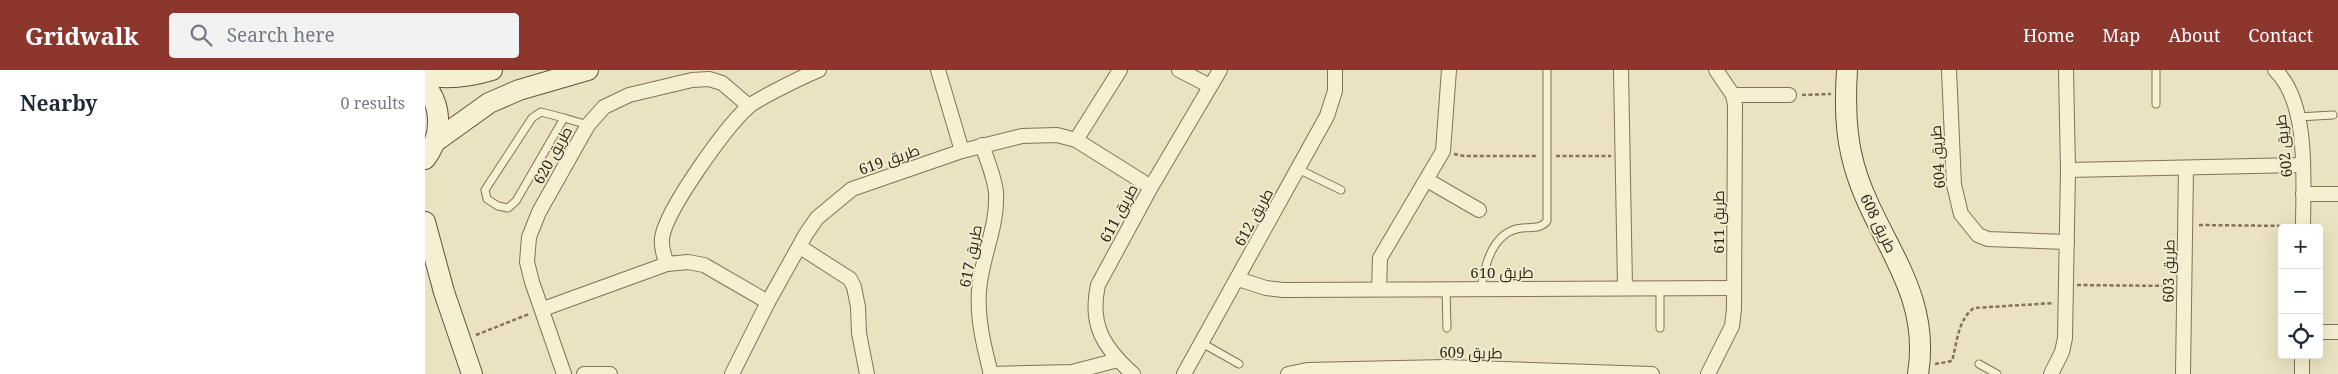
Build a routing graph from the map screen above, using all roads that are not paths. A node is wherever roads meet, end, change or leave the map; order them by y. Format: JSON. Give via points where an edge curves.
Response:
{"nodes":[{"id":1,"x":492,"y":70,"type":"edge"},
{"id":2,"x":588,"y":70,"type":"edge"},
{"id":3,"x":819,"y":70,"type":"edge"},
{"id":4,"x":938,"y":70,"type":"edge"},
{"id":5,"x":1120,"y":70,"type":"edge"},
{"id":6,"x":1179,"y":70,"type":"edge"},
{"id":7,"x":1220,"y":70,"type":"edge"},
{"id":8,"x":1335,"y":70,"type":"edge"},
{"id":9,"x":1449,"y":70,"type":"edge"},
{"id":10,"x":1547,"y":70,"type":"edge"},
{"id":11,"x":1621,"y":70,"type":"edge"},
{"id":12,"x":1716,"y":70,"type":"edge"},
{"id":13,"x":1847,"y":70,"type":"edge"},
{"id":14,"x":1949,"y":70,"type":"edge"},
{"id":15,"x":2066,"y":70,"type":"edge"},
{"id":16,"x":2156,"y":70,"type":"edge"},
{"id":17,"x":2275,"y":70,"type":"edge"},
{"id":18,"x":425,"y":74,"type":"edge"},
{"id":19,"x":425,"y":85,"type":"edge"},
{"id":20,"x":1210,"y":86,"type":"junction"},
{"id":21,"x":1733,"y":95,"type":"junction"},
{"id":22,"x":1789,"y":95,"type":"road end"},
{"id":23,"x":2156,"y":104,"type":"dead end"},
{"id":24,"x":749,"y":106,"type":"junction"},
{"id":25,"x":2298,"y":116,"type":"junction"},
{"id":26,"x":2333,"y":116,"type":"dead end"},
{"id":27,"x":564,"y":118,"type":"junction"},
{"id":28,"x":588,"y":125,"type":"junction"},
{"id":29,"x":1076,"y":140,"type":"junction"},
{"id":30,"x":435,"y":141,"type":"junction"},
{"id":31,"x":982,"y":145,"type":"junction"},
{"id":32,"x":962,"y":151,"type":"junction"},
{"id":33,"x":425,"y":159,"type":"edge"},
{"id":34,"x":2302,"y":165,"type":"junction"},
{"id":35,"x":1298,"y":169,"type":"junction"},
{"id":36,"x":2186,"y":169,"type":"junction"},
{"id":37,"x":2068,"y":170,"type":"junction"},
{"id":38,"x":1427,"y":180,"type":"junction"},
{"id":39,"x":1151,"y":187,"type":"junction"},
{"id":40,"x":1341,"y":190,"type":"dead end"},
{"id":41,"x":2303,"y":194,"type":"junction"},
{"id":42,"x":2338,"y":194,"type":"edge"},
{"id":43,"x":1479,"y":210,"type":"dead end"},
{"id":44,"x":425,"y":222,"type":"edge"},
{"id":45,"x":2303,"y":224,"type":"edge"},
{"id":46,"x":2067,"y":242,"type":"junction"},
{"id":47,"x":800,"y":247,"type":"junction"},
{"id":48,"x":425,"y":251,"type":"edge"},
{"id":49,"x":667,"y":264,"type":"junction"},
{"id":50,"x":1238,"y":279,"type":"junction"},
{"id":51,"x":1625,"y":287,"type":"junction"},
{"id":52,"x":1446,"y":288,"type":"junction"},
{"id":53,"x":1481,"y":288,"type":"junction"},
{"id":54,"x":1660,"y":288,"type":"junction"},
{"id":55,"x":1734,"y":288,"type":"junction"},
{"id":56,"x":1379,"y":289,"type":"junction"},
{"id":57,"x":444,"y":292,"type":"junction"},
{"id":58,"x":768,"y":302,"type":"junction"},
{"id":59,"x":543,"y":309,"type":"junction"},
{"id":60,"x":1447,"y":328,"type":"dead end"},
{"id":61,"x":1660,"y":328,"type":"dead end"},
{"id":62,"x":2323,"y":332,"type":"edge"},
{"id":63,"x":2338,"y":332,"type":"edge"},
{"id":64,"x":1202,"y":343,"type":"junction"},
{"id":65,"x":2302,"y":359,"type":"edge"},
{"id":66,"x":1118,"y":360,"type":"junction"},
{"id":67,"x":1239,"y":364,"type":"dead end"},
{"id":68,"x":1979,"y":364,"type":"dead end"},
{"id":69,"x":1446,"y":370,"type":"edge"},
{"id":70,"x":1919,"y":371,"type":"edge"},
{"id":71,"x":1331,"y":372,"type":"edge"},
{"id":72,"x":472,"y":374,"type":"edge"},
{"id":73,"x":564,"y":374,"type":"edge"},
{"id":74,"x":584,"y":374,"type":"edge"},
{"id":75,"x":610,"y":374,"type":"edge"},
{"id":76,"x":732,"y":374,"type":"edge"},
{"id":77,"x":867,"y":374,"type":"edge"},
{"id":78,"x":991,"y":374,"type":"edge"},
{"id":79,"x":1049,"y":374,"type":"edge"},
{"id":80,"x":1133,"y":374,"type":"edge"},
{"id":81,"x":1184,"y":374,"type":"edge"},
{"id":82,"x":1288,"y":374,"type":"edge"},
{"id":83,"x":1652,"y":374,"type":"edge"},
{"id":84,"x":1708,"y":374,"type":"edge"},
{"id":85,"x":1997,"y":374,"type":"edge"},
{"id":86,"x":2051,"y":374,"type":"edge"},
{"id":87,"x":2183,"y":374,"type":"edge"},
{"id":88,"x":2302,"y":374,"type":"edge"}],
"edges":[{"from":1,"to":18,"type":"street","via":[[459,78]]},
{"from":2,"to":30,"type":"street","via":[[519,90],[489,103]]},
{"from":3,"to":24,"type":"street"},
{"from":4,"to":32,"type":"street"},
{"from":5,"to":29,"type":"street"},
{"from":6,"to":20,"type":"street"},
{"from":7,"to":20,"type":"street","name":"طريق 611"},
{"from":8,"to":35,"type":"street","name":"طريق 612","via":[[1332,104]]},
{"from":9,"to":38,"type":"street","via":[[1443,151]]},
{"from":10,"to":53,"type":"lane","via":[[1547,221],[1540,227],[1508,232],[1499,240],[1485,264]]},
{"from":11,"to":51,"type":"street"},
{"from":12,"to":21,"type":"street"},
{"from":13,"to":70,"type":"street","name":"طريق 608","via":[[1847,130],[1854,165],[1914,303]]},
{"from":14,"to":46,"type":"street","name":"طريق 604","via":[[1954,185],[1961,214],[1969,226],[1987,239]]},
{"from":15,"to":37,"type":"street"},
{"from":16,"to":23,"type":"lane"},
{"from":17,"to":25,"type":"street","name":"طريق 602","via":[[2289,90]]},
{"from":19,"to":30,"type":"street","via":[[438,115]]},
{"from":20,"to":39,"type":"street","name":"طريق 611"},
{"from":21,"to":22,"type":"street"},
{"from":21,"to":55,"type":"street","name":"طريق 611"},
{"from":24,"to":28,"type":"street","name":"طريق 620","via":[[722,83],[709,79],[692,80],[629,95],[604,107]]},
{"from":24,"to":49,"type":"street","via":[[709,154],[668,220],[662,238]]},
{"from":25,"to":26,"type":"lane"},
{"from":25,"to":34,"type":"street","name":"طريق 602"},
{"from":27,"to":27,"type":"lane","via":[[546,112],[536,114],[485,190],[487,199],[503,208],[513,205]]},
{"from":27,"to":28,"type":"lane"},
{"from":28,"to":59,"type":"street","name":"طريق 620","via":[[539,212],[529,237],[527,262]]},
{"from":29,"to":31,"type":"street","name":"طريق 619","via":[[1057,135],[1022,136]]},
{"from":29,"to":39,"type":"street","name":"طريق 619"},
{"from":30,"to":33,"type":"street"},
{"from":31,"to":32,"type":"street","name":"طريق 619"},
{"from":31,"to":78,"type":"street","name":"طريق 617","via":[[996,191],[995,215],[979,292],[979,320]]},
{"from":32,"to":47,"type":"street","name":"طريق 619","via":[[852,189],[817,218]]},
{"from":34,"to":36,"type":"street"},
{"from":34,"to":41,"type":"street","name":"طريق 602"},
{"from":35,"to":40,"type":"lane"},
{"from":35,"to":50,"type":"street","name":"طريق 612"},
{"from":36,"to":37,"type":"street"},
{"from":36,"to":87,"type":"street","name":"طريق 603"},
{"from":37,"to":46,"type":"street"},
{"from":38,"to":43,"type":"street"},
{"from":38,"to":56,"type":"street","via":[[1380,258]]},
{"from":39,"to":66,"type":"street","name":"طريق 611","via":[[1098,285],[1094,302],[1098,328]]},
{"from":41,"to":42,"type":"street","name":"طريق 602"},
{"from":41,"to":45,"type":"street","name":"طريق 602"},
{"from":44,"to":57,"type":"street"},
{"from":46,"to":86,"type":"street","via":[[2062,352]]},
{"from":47,"to":58,"type":"street","name":"طريق 619"},
{"from":47,"to":77,"type":"street","via":[[849,279],[854,287]]},
{"from":48,"to":57,"type":"street"},
{"from":49,"to":58,"type":"street","via":[[688,262],[704,265]]},
{"from":49,"to":59,"type":"street"},
{"from":50,"to":56,"type":"street","name":"طريق 610","via":[[1283,290]]},
{"from":50,"to":64,"type":"street","name":"طريق 612"},
{"from":51,"to":53,"type":"street","name":"طريق 610"},
{"from":51,"to":54,"type":"street","name":"طريق 610"},
{"from":52,"to":53,"type":"street","name":"طريق 610"},
{"from":52,"to":56,"type":"street","name":"طريق 610"},
{"from":52,"to":60,"type":"lane"},
{"from":54,"to":55,"type":"street","name":"طريق 610"},
{"from":54,"to":61,"type":"lane"},
{"from":55,"to":84,"type":"street","name":"طريق 611","via":[[1732,326]]},
{"from":57,"to":72,"type":"street"},
{"from":58,"to":76,"type":"street","name":"طريق 619"},
{"from":59,"to":73,"type":"street","name":"طريق 620"},
{"from":62,"to":63,"type":"street"},
{"from":64,"to":67,"type":"lane"},
{"from":64,"to":81,"type":"street","name":"طريق 612"},
{"from":65,"to":88,"type":"street"},
{"from":66,"to":79,"type":"street","name":"طريق 617","via":[[1072,372]]},
{"from":66,"to":80,"type":"street","name":"طريق 611"},
{"from":68,"to":85,"type":"lane"},
{"from":69,"to":71,"type":"street","name":"طريق 609"},
{"from":69,"to":83,"type":"street","name":"طريق 609"},
{"from":71,"to":82,"type":"street","name":"طريق 609","via":[[1307,370]]},
{"from":74,"to":75,"type":"street"},
{"from":78,"to":79,"type":"street","name":"طريق 617"}]}
